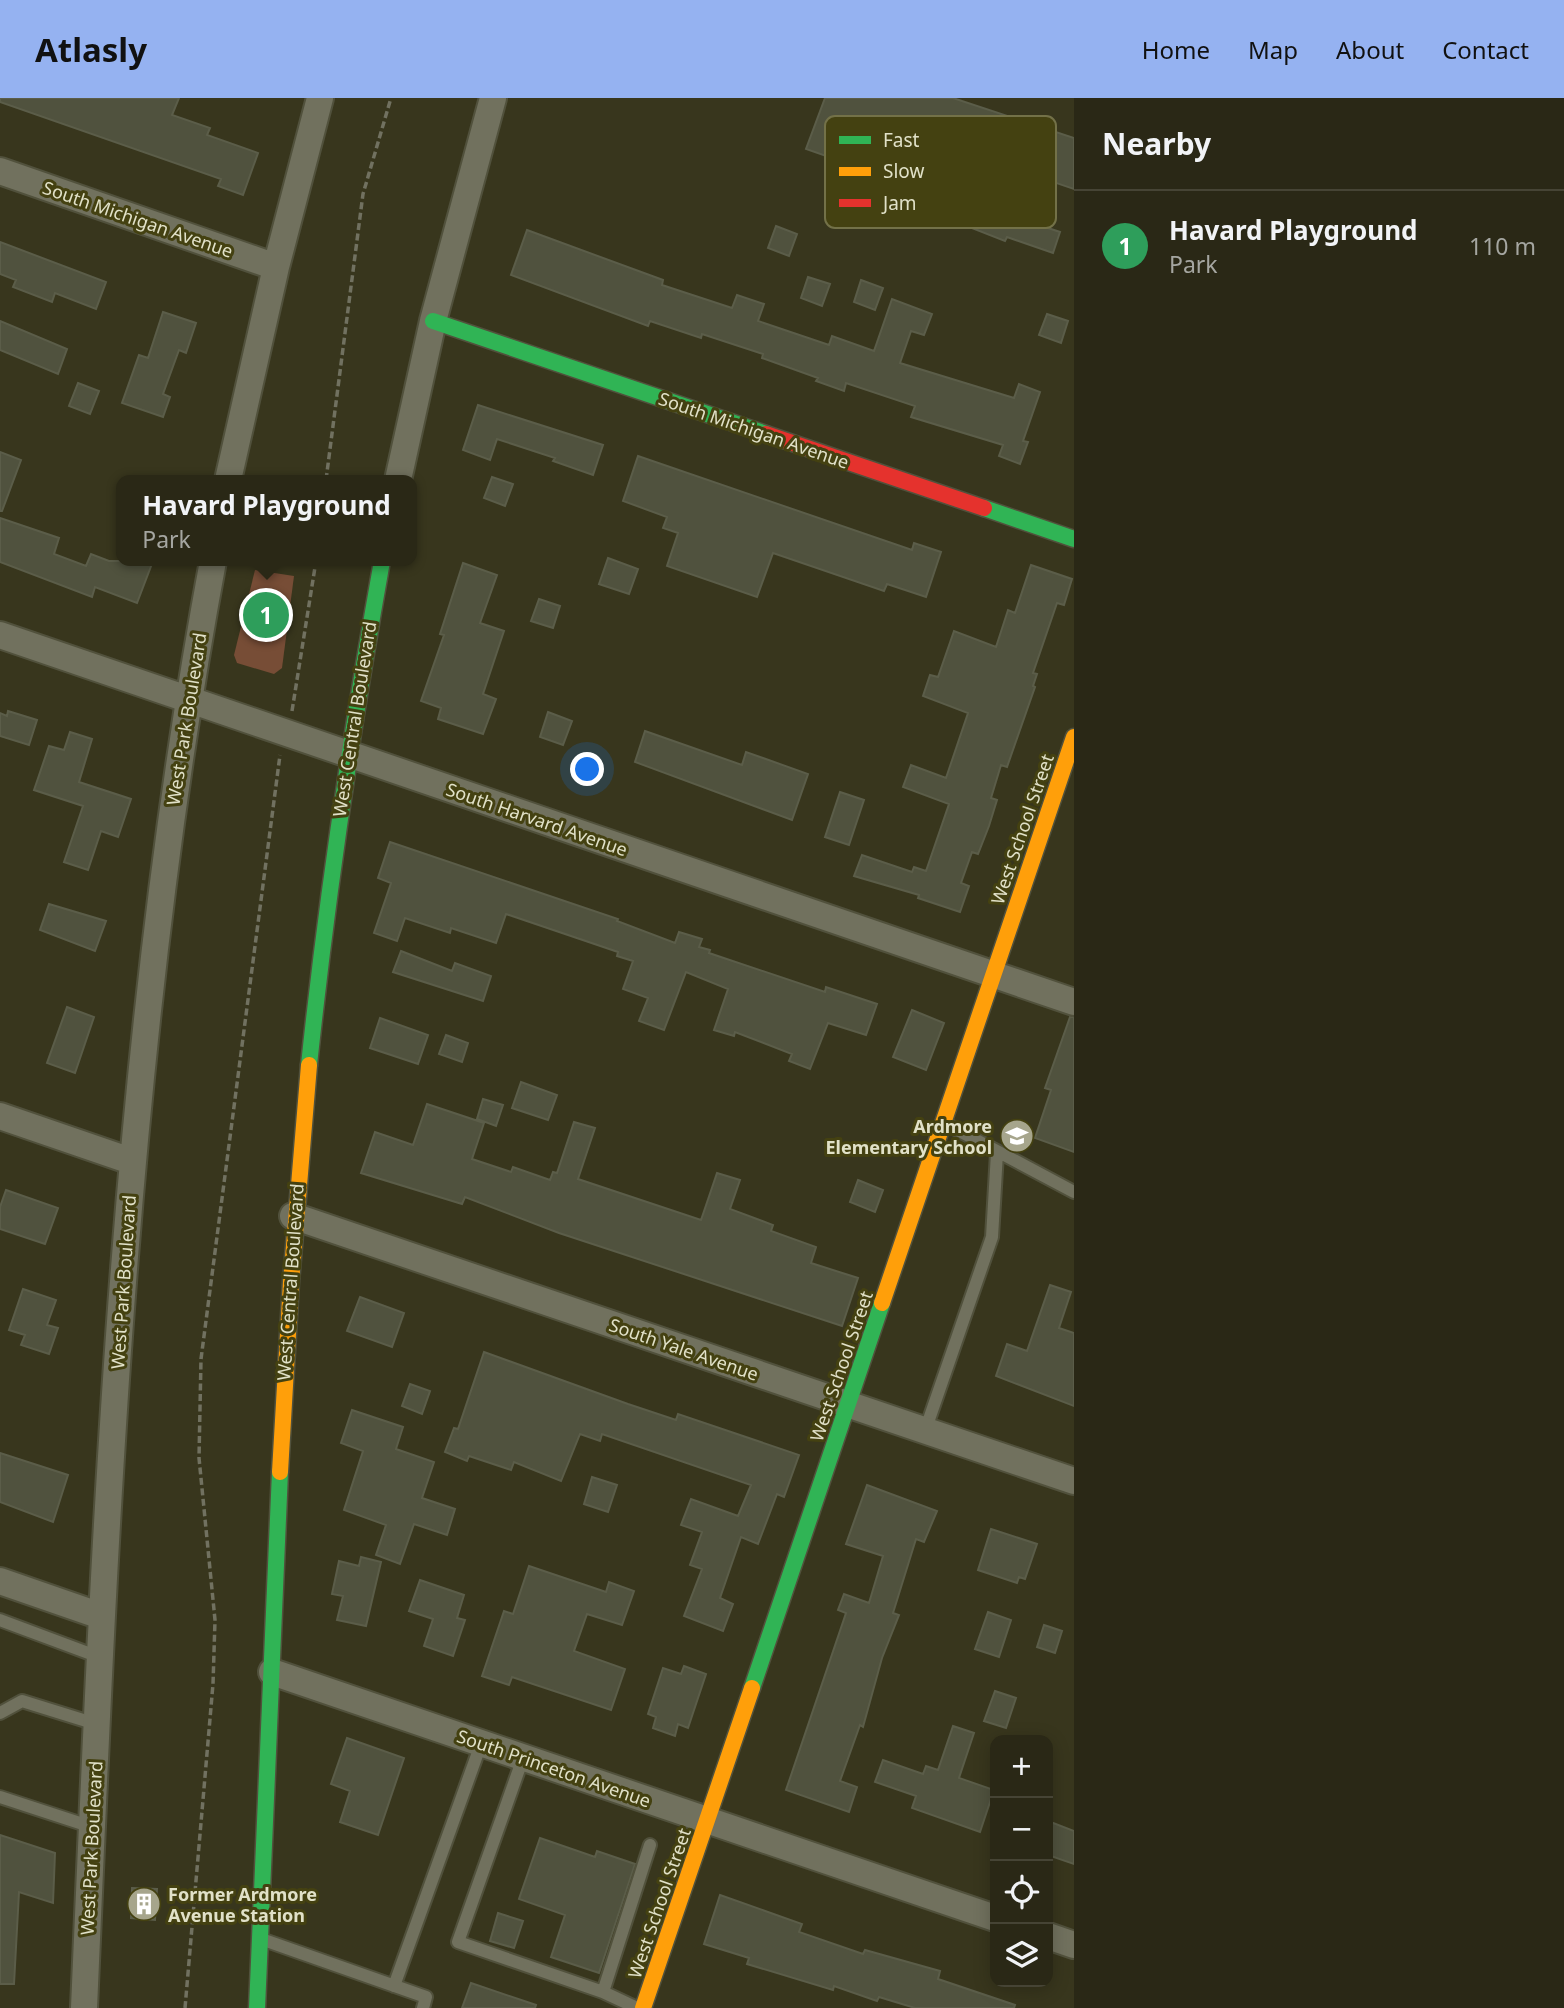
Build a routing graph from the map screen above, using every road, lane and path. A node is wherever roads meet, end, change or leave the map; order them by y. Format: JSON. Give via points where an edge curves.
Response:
{"nodes":[{"id":1,"x":320,"y":98,"type":"edge"},
{"id":2,"x":391,"y":98,"type":"edge"},
{"id":3,"x":493,"y":98,"type":"edge"},
{"id":4,"x":0,"y":171,"type":"edge"},
{"id":5,"x":276,"y":267,"type":"junction"},
{"id":6,"x":433,"y":321,"type":"junction"},
{"id":7,"x":230,"y":475,"type":"edge"},
{"id":8,"x":327,"y":475,"type":"edge"},
{"id":9,"x":399,"y":475,"type":"edge"},
{"id":10,"x":1074,"y":539,"type":"edge"},
{"id":11,"x":212,"y":566,"type":"edge"},
{"id":12,"x":315,"y":566,"type":"edge"},
{"id":13,"x":381,"y":566,"type":"edge"},
{"id":14,"x":0,"y":635,"type":"edge"},
{"id":15,"x":187,"y":700,"type":"junction"},
{"id":16,"x":290,"y":719,"type":"dead end"},
{"id":17,"x":1074,"y":737,"type":"edge"},
{"id":18,"x":282,"y":751,"type":"dead end"},
{"id":19,"x":348,"y":754,"type":"junction"},
{"id":20,"x":993,"y":975,"type":"junction"},
{"id":21,"x":1074,"y":1002,"type":"edge"},
{"id":22,"x":0,"y":1116,"type":"edge"},
{"id":23,"x":943,"y":1123,"type":"junction"},
{"id":24,"x":998,"y":1153,"type":"junction"},
{"id":25,"x":131,"y":1161,"type":"junction"},
{"id":26,"x":1074,"y":1192,"type":"edge"},
{"id":27,"x":293,"y":1216,"type":"junction"},
{"id":28,"x":848,"y":1404,"type":"junction"},
{"id":29,"x":925,"y":1431,"type":"junction"},
{"id":30,"x":1074,"y":1481,"type":"edge"},
{"id":31,"x":0,"y":1581,"type":"edge"},
{"id":32,"x":101,"y":1616,"type":"junction"},
{"id":33,"x":0,"y":1620,"type":"edge"},
{"id":34,"x":99,"y":1657,"type":"junction"},
{"id":35,"x":272,"y":1672,"type":"junction"},
{"id":36,"x":0,"y":1713,"type":"edge"},
{"id":37,"x":96,"y":1724,"type":"junction"},
{"id":38,"x":481,"y":1744,"type":"junction"},
{"id":39,"x":523,"y":1758,"type":"junction"},
{"id":40,"x":0,"y":1797,"type":"edge"},
{"id":41,"x":707,"y":1820,"type":"junction"},
{"id":42,"x":92,"y":1827,"type":"junction"},
{"id":43,"x":650,"y":1845,"type":"dead end"},
{"id":44,"x":990,"y":1916,"type":"edge"},
{"id":45,"x":1053,"y":1938,"type":"edge"},
{"id":46,"x":260,"y":1939,"type":"junction"},
{"id":47,"x":1074,"y":1945,"type":"edge"},
{"id":48,"x":394,"y":1986,"type":"junction"},
{"id":49,"x":603,"y":1992,"type":"junction"},
{"id":50,"x":84,"y":2008,"type":"edge"},
{"id":51,"x":185,"y":2008,"type":"edge"},
{"id":52,"x":257,"y":2008,"type":"edge"},
{"id":53,"x":423,"y":2008,"type":"edge"},
{"id":54,"x":637,"y":2008,"type":"edge"},
{"id":55,"x":643,"y":2008,"type":"edge"}],
"edges":[{"from":1,"to":5,"type":"street"},
{"from":2,"to":8,"type":"path","via":[[363,194]]},
{"from":3,"to":6,"type":"street"},
{"from":4,"to":5,"type":"street","name":"South Michigan Avenue"},
{"from":5,"to":7,"type":"street"},
{"from":6,"to":9,"type":"street"},
{"from":6,"to":10,"type":"street","name":"South Michigan Avenue"},
{"from":11,"to":15,"type":"street","name":"West Park Boulevard"},
{"from":12,"to":16,"type":"path"},
{"from":13,"to":19,"type":"street","name":"West Central Boulevard"},
{"from":14,"to":15,"type":"street","name":"South Harvard Avenue"},
{"from":15,"to":19,"type":"street","name":"South Harvard Avenue"},
{"from":15,"to":25,"type":"street","name":"West Park Boulevard","via":[[167,835]]},
{"from":17,"to":20,"type":"street","name":"West School Street"},
{"from":18,"to":51,"type":"path","via":[[201,1359],[199,1458],[215,1620],[214,1684]]},
{"from":19,"to":20,"type":"street","name":"South Harvard Avenue"},
{"from":19,"to":27,"type":"street","name":"West Central Boulevard","via":[[315,990]]},
{"from":20,"to":21,"type":"street","name":"South Harvard Avenue"},
{"from":20,"to":23,"type":"street","name":"West School Street"},
{"from":22,"to":25,"type":"street"},
{"from":23,"to":24,"type":"lane"},
{"from":23,"to":28,"type":"street","name":"West School Street"},
{"from":24,"to":26,"type":"lane"},
{"from":24,"to":29,"type":"lane","via":[[992,1237]]},
{"from":25,"to":32,"type":"street","name":"West Park Boulevard"},
{"from":27,"to":28,"type":"street","name":"South Yale Avenue"},
{"from":27,"to":35,"type":"street","name":"West Central Boulevard"},
{"from":28,"to":29,"type":"street","name":"South Yale Avenue"},
{"from":28,"to":41,"type":"street","name":"West School Street"},
{"from":29,"to":30,"type":"street","name":"South Yale Avenue"},
{"from":31,"to":32,"type":"street"},
{"from":32,"to":34,"type":"street","name":"West Park Boulevard"},
{"from":33,"to":34,"type":"lane"},
{"from":34,"to":37,"type":"street","name":"West Park Boulevard"},
{"from":35,"to":38,"type":"street","name":"South Princeton Avenue"},
{"from":35,"to":46,"type":"street","name":"West Central Boulevard"},
{"from":36,"to":37,"type":"lane","via":[[22,1701]]},
{"from":37,"to":42,"type":"street","name":"West Park Boulevard"},
{"from":38,"to":39,"type":"street","name":"South Princeton Avenue"},
{"from":38,"to":48,"type":"lane"},
{"from":39,"to":41,"type":"street","name":"South Princeton Avenue"},
{"from":39,"to":49,"type":"lane","via":[[458,1942]]},
{"from":40,"to":42,"type":"lane"},
{"from":41,"to":44,"type":"street","name":"South Princeton Avenue"},
{"from":41,"to":55,"type":"street","name":"West School Street"},
{"from":42,"to":50,"type":"street","name":"West Park Boulevard"},
{"from":43,"to":49,"type":"lane"},
{"from":45,"to":47,"type":"street"},
{"from":46,"to":48,"type":"lane"},
{"from":46,"to":52,"type":"street","name":"West Central Boulevard"},
{"from":48,"to":53,"type":"lane","via":[[426,1997]]},
{"from":49,"to":54,"type":"lane"}]}
